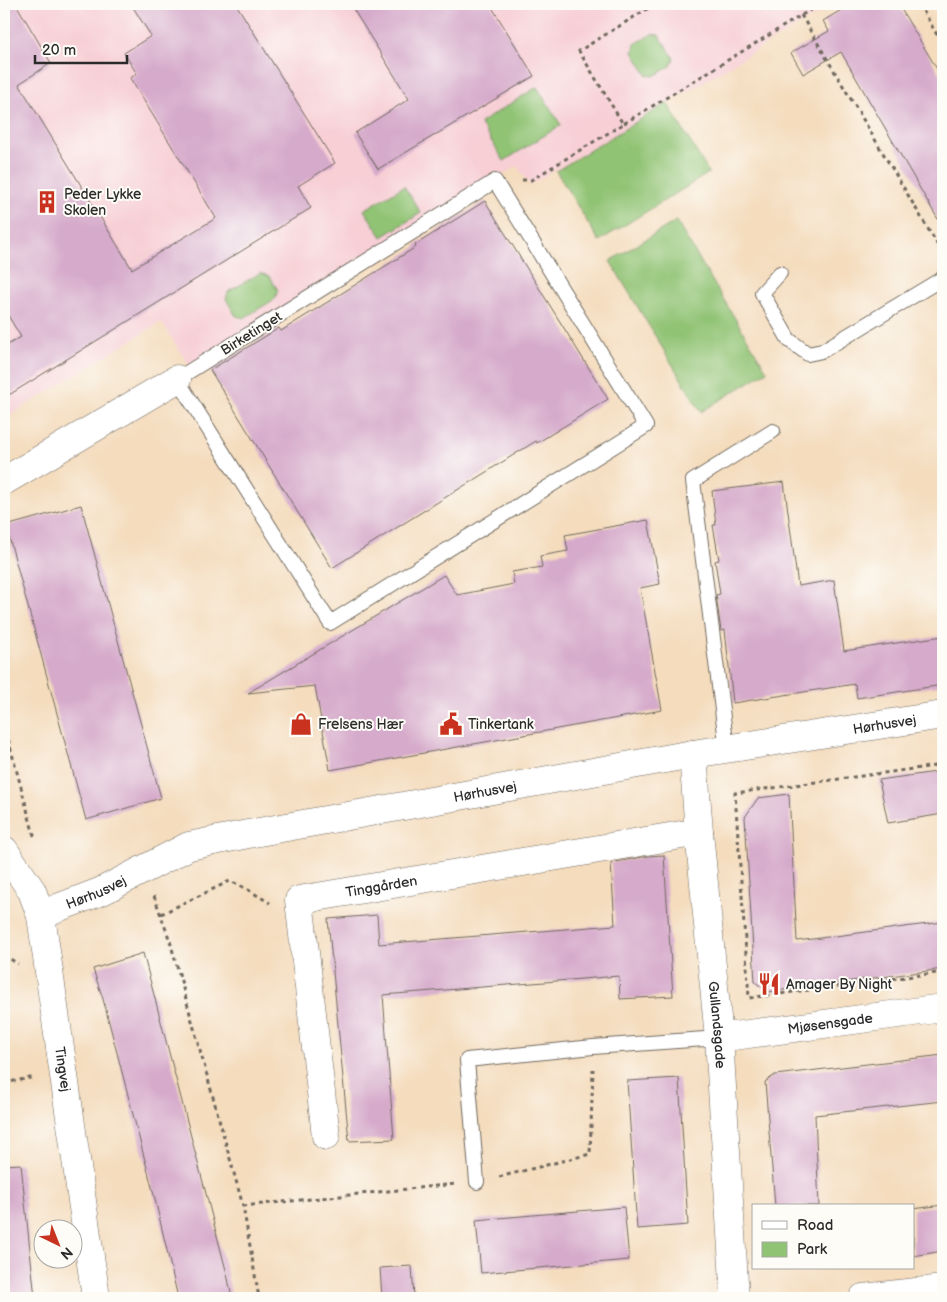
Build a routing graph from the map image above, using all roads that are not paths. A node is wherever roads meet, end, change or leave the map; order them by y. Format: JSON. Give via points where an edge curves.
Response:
{"nodes":[{"id":1,"x":780,"y":273,"type":"dead end"},
{"id":2,"x":943,"y":278,"type":"edge"},
{"id":3,"x":177,"y":379,"type":"junction"},
{"id":4,"x":773,"y":431,"type":"dead end"},
{"id":5,"x":4,"y":480,"type":"edge"},
{"id":6,"x":943,"y":716,"type":"edge"},
{"id":7,"x":727,"y":749,"type":"junction"},
{"id":8,"x":693,"y":754,"type":"junction"},
{"id":9,"x":699,"y":832,"type":"junction"},
{"id":10,"x":4,"y":850,"type":"edge"},
{"id":11,"x":41,"y":916,"type":"junction"},
{"id":12,"x":943,"y":1008,"type":"edge"},
{"id":13,"x":719,"y":1038,"type":"junction"},
{"id":14,"x":326,"y":1136,"type":"dead end"},
{"id":15,"x":478,"y":1182,"type":"dead end"},
{"id":16,"x":943,"y":1289,"type":"edge"},
{"id":17,"x":96,"y":1298,"type":"edge"},
{"id":18,"x":735,"y":1298,"type":"edge"},
{"id":19,"x":863,"y":1298,"type":"edge"}],
"edges":[{"from":1,"to":2,"type":"lane","via":[[762,293],[789,340],[808,354],[822,351]]},
{"from":3,"to":3,"type":"lane","name":"Birketinget","via":[[494,181],[646,426],[330,622]]},
{"from":3,"to":5,"type":"street","name":"Birketinget"},
{"from":4,"to":7,"type":"lane","via":[[693,480]]},
{"from":6,"to":7,"type":"street","name":"Hørhusvej"},
{"from":7,"to":8,"type":"street","name":"Hørhusvej"},
{"from":8,"to":9,"type":"street","name":"Gullandsgade"},
{"from":8,"to":11,"type":"street","name":"Hørhusvej","via":[[189,846],[102,891]]},
{"from":9,"to":13,"type":"street","name":"Gullandsgade"},
{"from":9,"to":14,"type":"street","name":"Tinggården","via":[[299,900]]},
{"from":10,"to":11,"type":"street","name":"Tingvej","via":[[32,891]]},
{"from":11,"to":17,"type":"street","name":"Tingvej"},
{"from":12,"to":13,"type":"street","name":"Mjøsensgade"},
{"from":13,"to":15,"type":"lane","via":[[467,1060]]},
{"from":13,"to":18,"type":"street","name":"Gullandsgade"},
{"from":16,"to":19,"type":"street"}]}
